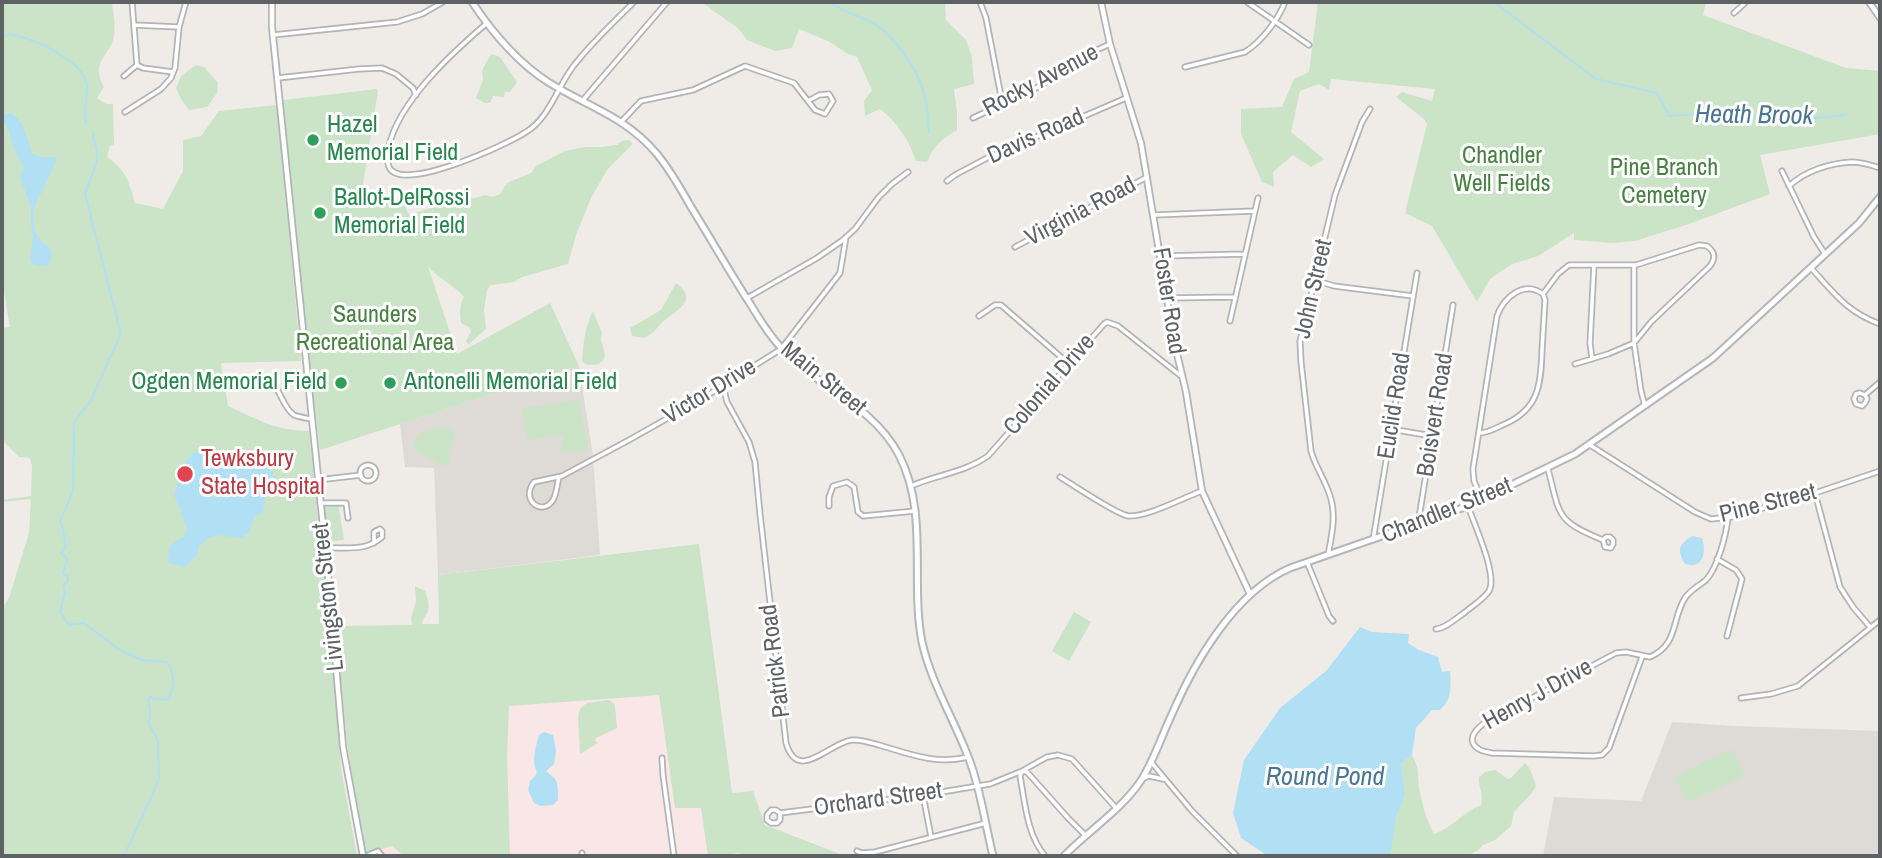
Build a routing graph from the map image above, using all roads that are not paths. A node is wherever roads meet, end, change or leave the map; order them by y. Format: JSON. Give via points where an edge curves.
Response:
{"nodes":[{"id":1,"x":132,"y":2,"type":"edge"},
{"id":2,"x":186,"y":2,"type":"edge"},
{"id":3,"x":272,"y":2,"type":"edge"},
{"id":4,"x":443,"y":2,"type":"edge"},
{"id":5,"x":472,"y":2,"type":"edge"},
{"id":6,"x":634,"y":2,"type":"edge"},
{"id":7,"x":667,"y":2,"type":"edge"},
{"id":8,"x":980,"y":2,"type":"edge"},
{"id":9,"x":1101,"y":2,"type":"edge"},
{"id":10,"x":1247,"y":2,"type":"edge"},
{"id":11,"x":1285,"y":2,"type":"edge"},
{"id":12,"x":1746,"y":2,"type":"edge"},
{"id":13,"x":1869,"y":2,"type":"edge"},
{"id":14,"x":1734,"y":13,"type":"dead end"},
{"id":15,"x":1880,"y":18,"type":"edge"},
{"id":16,"x":1275,"y":21,"type":"junction"},
{"id":17,"x":487,"y":23,"type":"junction"},
{"id":18,"x":134,"y":25,"type":"junction"},
{"id":19,"x":179,"y":27,"type":"junction"},
{"id":20,"x":273,"y":35,"type":"junction"},
{"id":21,"x":1110,"y":44,"type":"junction"},
{"id":22,"x":1310,"y":45,"type":"dead end"},
{"id":23,"x":137,"y":65,"type":"junction"},
{"id":24,"x":1185,"y":67,"type":"dead end"},
{"id":25,"x":174,"y":72,"type":"junction"},
{"id":26,"x":125,"y":74,"type":"dead end"},
{"id":27,"x":278,"y":78,"type":"junction"},
{"id":28,"x":559,"y":88,"type":"junction"},
{"id":29,"x":416,"y":95,"type":"junction"},
{"id":30,"x":1126,"y":97,"type":"junction"},
{"id":31,"x":583,"y":100,"type":"junction"},
{"id":32,"x":808,"y":101,"type":"junction"},
{"id":33,"x":1007,"y":102,"type":"junction"},
{"id":34,"x":1370,"y":109,"type":"dead end"},
{"id":35,"x":125,"y":112,"type":"dead end"},
{"id":36,"x":973,"y":118,"type":"dead end"},
{"id":37,"x":621,"y":122,"type":"junction"},
{"id":38,"x":1880,"y":168,"type":"edge"},
{"id":39,"x":1782,"y":171,"type":"dead end"},
{"id":40,"x":908,"y":172,"type":"dead end"},
{"id":41,"x":1147,"y":177,"type":"junction"},
{"id":42,"x":947,"y":181,"type":"dead end"},
{"id":43,"x":1789,"y":186,"type":"junction"},
{"id":44,"x":1880,"y":197,"type":"edge"},
{"id":45,"x":1258,"y":198,"type":"dead end"},
{"id":46,"x":1255,"y":211,"type":"junction"},
{"id":47,"x":1154,"y":215,"type":"junction"},
{"id":48,"x":846,"y":237,"type":"junction"},
{"id":49,"x":1015,"y":247,"type":"dead end"},
{"id":50,"x":1245,"y":254,"type":"junction"},
{"id":51,"x":1825,"y":254,"type":"junction"},
{"id":52,"x":1161,"y":256,"type":"junction"},
{"id":53,"x":1594,"y":265,"type":"junction"},
{"id":54,"x":1634,"y":266,"type":"junction"},
{"id":55,"x":1811,"y":268,"type":"junction"},
{"id":56,"x":1417,"y":273,"type":"dead end"},
{"id":57,"x":1314,"y":280,"type":"junction"},
{"id":58,"x":1543,"y":294,"type":"junction"},
{"id":59,"x":1413,"y":296,"type":"junction"},
{"id":60,"x":1235,"y":297,"type":"junction"},
{"id":61,"x":747,"y":298,"type":"junction"},
{"id":62,"x":1166,"y":298,"type":"junction"},
{"id":63,"x":1453,"y":305,"type":"dead end"},
{"id":64,"x":979,"y":316,"type":"dead end"},
{"id":65,"x":1230,"y":321,"type":"dead end"},
{"id":66,"x":1880,"y":324,"type":"edge"},
{"id":67,"x":1634,"y":343,"type":"junction"},
{"id":68,"x":781,"y":348,"type":"junction"},
{"id":69,"x":1592,"y":359,"type":"junction"},
{"id":70,"x":1069,"y":364,"type":"junction"},
{"id":71,"x":1575,"y":364,"type":"dead end"},
{"id":72,"x":1181,"y":376,"type":"junction"},
{"id":73,"x":1880,"y":382,"type":"edge"},
{"id":74,"x":247,"y":384,"type":"dead end"},
{"id":75,"x":723,"y":386,"type":"junction"},
{"id":76,"x":1865,"y":395,"type":"dead end"},
{"id":77,"x":1645,"y":407,"type":"junction"},
{"id":78,"x":311,"y":419,"type":"junction"},
{"id":79,"x":1391,"y":429,"type":"junction"},
{"id":80,"x":1479,"y":433,"type":"junction"},
{"id":81,"x":1432,"y":436,"type":"junction"},
{"id":82,"x":1590,"y":444,"type":"junction"},
{"id":83,"x":1548,"y":469,"type":"junction"},
{"id":84,"x":1880,"y":471,"type":"edge"},
{"id":85,"x":361,"y":475,"type":"junction"},
{"id":86,"x":559,"y":477,"type":"junction"},
{"id":87,"x":1060,"y":478,"type":"dead end"},
{"id":88,"x":318,"y":480,"type":"junction"},
{"id":89,"x":911,"y":486,"type":"junction"},
{"id":90,"x":1202,"y":491,"type":"junction"},
{"id":91,"x":1815,"y":493,"type":"junction"},
{"id":92,"x":1482,"y":500,"type":"junction"},
{"id":93,"x":320,"y":503,"type":"junction"},
{"id":94,"x":829,"y":506,"type":"dead end"},
{"id":95,"x":1468,"y":506,"type":"junction"},
{"id":96,"x":915,"y":511,"type":"junction"},
{"id":97,"x":348,"y":518,"type":"dead end"},
{"id":98,"x":1728,"y":518,"type":"junction"},
{"id":99,"x":1418,"y":524,"type":"junction"},
{"id":100,"x":1373,"y":540,"type":"junction"},
{"id":101,"x":1603,"y":540,"type":"dead end"},
{"id":102,"x":374,"y":543,"type":"dead end"},
{"id":103,"x":325,"y":548,"type":"junction"},
{"id":104,"x":1328,"y":555,"type":"junction"},
{"id":105,"x":1717,"y":559,"type":"junction"},
{"id":106,"x":1307,"y":562,"type":"junction"},
{"id":107,"x":1250,"y":594,"type":"junction"},
{"id":108,"x":1880,"y":620,"type":"edge"},
{"id":109,"x":1333,"y":621,"type":"dead end"},
{"id":110,"x":1870,"y":627,"type":"junction"},
{"id":111,"x":1436,"y":629,"type":"dead end"},
{"id":112,"x":1727,"y":636,"type":"dead end"},
{"id":113,"x":1643,"y":657,"type":"junction"},
{"id":114,"x":1741,"y":698,"type":"dead end"},
{"id":115,"x":968,"y":757,"type":"junction"},
{"id":116,"x":662,"y":758,"type":"dead end"},
{"id":117,"x":1151,"y":762,"type":"junction"},
{"id":118,"x":1022,"y":771,"type":"junction"},
{"id":119,"x":1142,"y":779,"type":"junction"},
{"id":120,"x":1166,"y":780,"type":"junction"},
{"id":121,"x":977,"y":785,"type":"junction"},
{"id":122,"x":923,"y":795,"type":"junction"},
{"id":123,"x":1116,"y":808,"type":"junction"},
{"id":124,"x":779,"y":814,"type":"dead end"},
{"id":125,"x":986,"y":823,"type":"junction"},
{"id":126,"x":1086,"y":836,"type":"junction"},
{"id":127,"x":931,"y":837,"type":"junction"},
{"id":128,"x":857,"y":850,"type":"dead end"},
{"id":129,"x":364,"y":856,"type":"edge"},
{"id":130,"x":382,"y":856,"type":"edge"},
{"id":131,"x":674,"y":856,"type":"edge"},
{"id":132,"x":993,"y":856,"type":"edge"},
{"id":133,"x":1045,"y":856,"type":"edge"},
{"id":134,"x":1063,"y":856,"type":"edge"},
{"id":135,"x":1237,"y":856,"type":"edge"}],
"edges":[{"from":1,"to":18,"type":"street"},
{"from":2,"to":19,"type":"street"},
{"from":3,"to":20,"type":"street","name":"Livingston Street"},
{"from":4,"to":20,"type":"street","via":[[397,22]]},
{"from":5,"to":17,"type":"main road","name":"Main Street"},
{"from":6,"to":28,"type":"street"},
{"from":7,"to":31,"type":"street"},
{"from":8,"to":33,"type":"street","via":[[1000,91]]},
{"from":9,"to":21,"type":"street","name":"Foster Road"},
{"from":10,"to":16,"type":"street"},
{"from":11,"to":16,"type":"street"},
{"from":12,"to":14,"type":"street"},
{"from":13,"to":15,"type":"street"},
{"from":16,"to":22,"type":"street"},
{"from":16,"to":24,"type":"street","via":[[1245,52]]},
{"from":17,"to":28,"type":"main road","name":"Main Street","via":[[522,61]]},
{"from":17,"to":29,"type":"street"},
{"from":18,"to":19,"type":"street"},
{"from":18,"to":23,"type":"street"},
{"from":19,"to":25,"type":"street"},
{"from":20,"to":27,"type":"street","name":"Livingston Street"},
{"from":21,"to":30,"type":"street","name":"Foster Road"},
{"from":21,"to":33,"type":"street","name":"Rocky Avenue"},
{"from":23,"to":25,"type":"street"},
{"from":23,"to":26,"type":"street"},
{"from":25,"to":35,"type":"street","via":[[161,89]]},
{"from":27,"to":29,"type":"street","via":[[382,68],[396,74]]},
{"from":27,"to":78,"type":"street","name":"Livingston Street"},
{"from":28,"to":29,"type":"street","via":[[542,119],[525,133],[473,159],[399,174],[388,167],[388,150],[398,120]]},
{"from":28,"to":31,"type":"main road","name":"Main Street"},
{"from":30,"to":41,"type":"street","name":"Foster Road"},
{"from":30,"to":42,"type":"street","name":"Davis Road","via":[[987,158]]},
{"from":31,"to":37,"type":"main road","name":"Main Street"},
{"from":32,"to":32,"type":"street","via":[[825,114],[833,101],[829,94]]},
{"from":32,"to":37,"type":"street","via":[[794,83],[745,66],[693,90],[641,101]]},
{"from":33,"to":36,"type":"street","name":"Rocky Avenue"},
{"from":34,"to":57,"type":"street","name":"John Street","via":[[1335,195]]},
{"from":37,"to":61,"type":"main road","name":"Main Street","via":[[663,162]]},
{"from":38,"to":43,"type":"street","via":[[1844,164],[1806,173]]},
{"from":39,"to":43,"type":"street"},
{"from":40,"to":48,"type":"street","via":[[878,198]]},
{"from":41,"to":47,"type":"street","name":"Foster Road"},
{"from":41,"to":49,"type":"street","name":"Virginia Road"},
{"from":43,"to":51,"type":"street"},
{"from":44,"to":51,"type":"main road","name":"Chandler Street","via":[[1860,223]]},
{"from":45,"to":46,"type":"street"},
{"from":46,"to":47,"type":"street"},
{"from":46,"to":50,"type":"street"},
{"from":47,"to":52,"type":"street","name":"Foster Road"},
{"from":48,"to":61,"type":"street"},
{"from":48,"to":68,"type":"street","name":"Victor Drive","via":[[840,273]]},
{"from":50,"to":52,"type":"street"},
{"from":50,"to":60,"type":"street"},
{"from":51,"to":55,"type":"main road","name":"Chandler Street"},
{"from":52,"to":62,"type":"street","name":"Foster Road"},
{"from":53,"to":54,"type":"street"},
{"from":53,"to":58,"type":"street","via":[[1566,267]]},
{"from":53,"to":69,"type":"street"},
{"from":54,"to":67,"type":"street"},
{"from":54,"to":67,"type":"street","via":[[1699,245],[1715,255],[1710,266]]},
{"from":55,"to":66,"type":"street","via":[[1851,310]]},
{"from":55,"to":77,"type":"main road","name":"Chandler Street","via":[[1713,358]]},
{"from":56,"to":59,"type":"street","name":"Euclid Road"},
{"from":57,"to":59,"type":"street"},
{"from":57,"to":104,"type":"street","name":"John Street","via":[[1300,354],[1311,451],[1333,507]]},
{"from":58,"to":80,"type":"street","via":[[1542,363],[1536,394],[1517,418]]},
{"from":58,"to":80,"type":"street","via":[[1530,288],[1520,290],[1501,307]]},
{"from":59,"to":79,"type":"street","name":"Euclid Road"},
{"from":60,"to":62,"type":"street"},
{"from":60,"to":65,"type":"street"},
{"from":61,"to":68,"type":"main road","name":"Main Street"},
{"from":62,"to":72,"type":"street","name":"Foster Road"},
{"from":63,"to":81,"type":"street","name":"Boisvert Road"},
{"from":64,"to":70,"type":"street","via":[[1001,305]]},
{"from":67,"to":69,"type":"street"},
{"from":67,"to":77,"type":"street"},
{"from":68,"to":75,"type":"street","name":"Victor Drive"},
{"from":68,"to":89,"type":"main road","name":"Main Street","via":[[874,421],[898,454]]},
{"from":69,"to":71,"type":"street"},
{"from":70,"to":72,"type":"street","name":"Colonial Drive","via":[[1104,324],[1111,322]]},
{"from":70,"to":89,"type":"street","name":"Colonial Drive","via":[[988,456],[967,468]]},
{"from":72,"to":90,"type":"street","name":"Foster Road"},
{"from":73,"to":76,"type":"street"},
{"from":74,"to":78,"type":"street","via":[[269,382],[291,413]]},
{"from":75,"to":86,"type":"street","name":"Victor Drive"},
{"from":75,"to":115,"type":"street","name":"Patrick Road","via":[[755,462],[786,743],[791,754],[810,761],[853,740],[926,760]]},
{"from":77,"to":82,"type":"main road","name":"Chandler Street"},
{"from":78,"to":88,"type":"street","name":"Livingston Street"},
{"from":79,"to":81,"type":"street"},
{"from":79,"to":100,"type":"street","name":"Euclid Road"},
{"from":80,"to":92,"type":"street","via":[[1472,472]]},
{"from":81,"to":99,"type":"street","name":"Boisvert Road"},
{"from":82,"to":83,"type":"main road","name":"Chandler Street"},
{"from":82,"to":98,"type":"street","name":"Pine Street","via":[[1698,514]]},
{"from":83,"to":92,"type":"main road","name":"Chandler Street"},
{"from":83,"to":101,"type":"street","via":[[1563,517]]},
{"from":84,"to":91,"type":"street","name":"Pine Street"},
{"from":85,"to":85,"type":"street","via":[[372,479],[375,470],[366,466]]},
{"from":85,"to":88,"type":"street"},
{"from":86,"to":86,"type":"street","name":"Victor Drive","via":[[534,482],[532,503],[548,505]]},
{"from":87,"to":90,"type":"street","via":[[1128,516],[1148,513]]},
{"from":88,"to":93,"type":"street","name":"Livingston Street"},
{"from":89,"to":96,"type":"main road","name":"Main Street"},
{"from":90,"to":107,"type":"street","name":"Foster Road"},
{"from":91,"to":98,"type":"street","name":"Pine Street"},
{"from":91,"to":110,"type":"street","via":[[1840,587]]},
{"from":92,"to":95,"type":"main road","name":"Chandler Street"},
{"from":93,"to":97,"type":"street","via":[[346,503]]},
{"from":93,"to":103,"type":"street","name":"Livingston Street"},
{"from":94,"to":96,"type":"street","via":[[833,486],[846,482],[854,486],[863,516]]},
{"from":95,"to":99,"type":"main road","name":"Chandler Street"},
{"from":95,"to":111,"type":"street","via":[[1492,583],[1480,600]]},
{"from":96,"to":115,"type":"main road","name":"Main Street","via":[[923,648]]},
{"from":98,"to":105,"type":"street"},
{"from":99,"to":100,"type":"main road","name":"Chandler Street"},
{"from":100,"to":104,"type":"main road","name":"Chandler Street"},
{"from":102,"to":103,"type":"street","via":[[361,548]]},
{"from":103,"to":129,"type":"street","name":"Livingston Street","via":[[343,747]]},
{"from":104,"to":106,"type":"main road","name":"Chandler Street"},
{"from":105,"to":112,"type":"street","via":[[1737,570],[1742,579]]},
{"from":105,"to":113,"type":"street","via":[[1707,579],[1686,597],[1667,645],[1651,657]]},
{"from":106,"to":107,"type":"main road","name":"Chandler Street","via":[[1277,574]]},
{"from":106,"to":109,"type":"street"},
{"from":107,"to":117,"type":"main road","name":"Chandler Street","via":[[1195,666]]},
{"from":108,"to":110,"type":"street"},
{"from":110,"to":114,"type":"street","via":[[1798,686]]},
{"from":113,"to":113,"type":"street","name":"Henry J Drive","via":[[1619,652],[1598,662],[1483,724],[1474,732],[1473,744],[1492,753],[1602,755],[1609,748]]},
{"from":115,"to":121,"type":"main road","name":"Main Street"},
{"from":116,"to":131,"type":"street"},
{"from":117,"to":119,"type":"main road","name":"Chandler Street"},
{"from":117,"to":120,"type":"street"},
{"from":118,"to":121,"type":"street","name":"Orchard Street"},
{"from":118,"to":123,"type":"street","name":"Orchard Street","via":[[1054,755],[1072,759]]},
{"from":118,"to":126,"type":"street"},
{"from":118,"to":133,"type":"street","via":[[1031,831]]},
{"from":119,"to":120,"type":"street"},
{"from":119,"to":123,"type":"main road","name":"Chandler Street"},
{"from":120,"to":135,"type":"street"},
{"from":121,"to":122,"type":"street","name":"Orchard Street"},
{"from":121,"to":125,"type":"main road","name":"Main Street"},
{"from":122,"to":124,"type":"street","name":"Orchard Street"},
{"from":122,"to":127,"type":"street"},
{"from":123,"to":126,"type":"main road","name":"Chandler Street"},
{"from":125,"to":127,"type":"street"},
{"from":125,"to":132,"type":"main road","name":"Main Street"},
{"from":126,"to":134,"type":"main road","name":"Chandler Street"},
{"from":127,"to":128,"type":"street","via":[[875,852]]},
{"from":129,"to":130,"type":"street","via":[[378,851]]}]}
